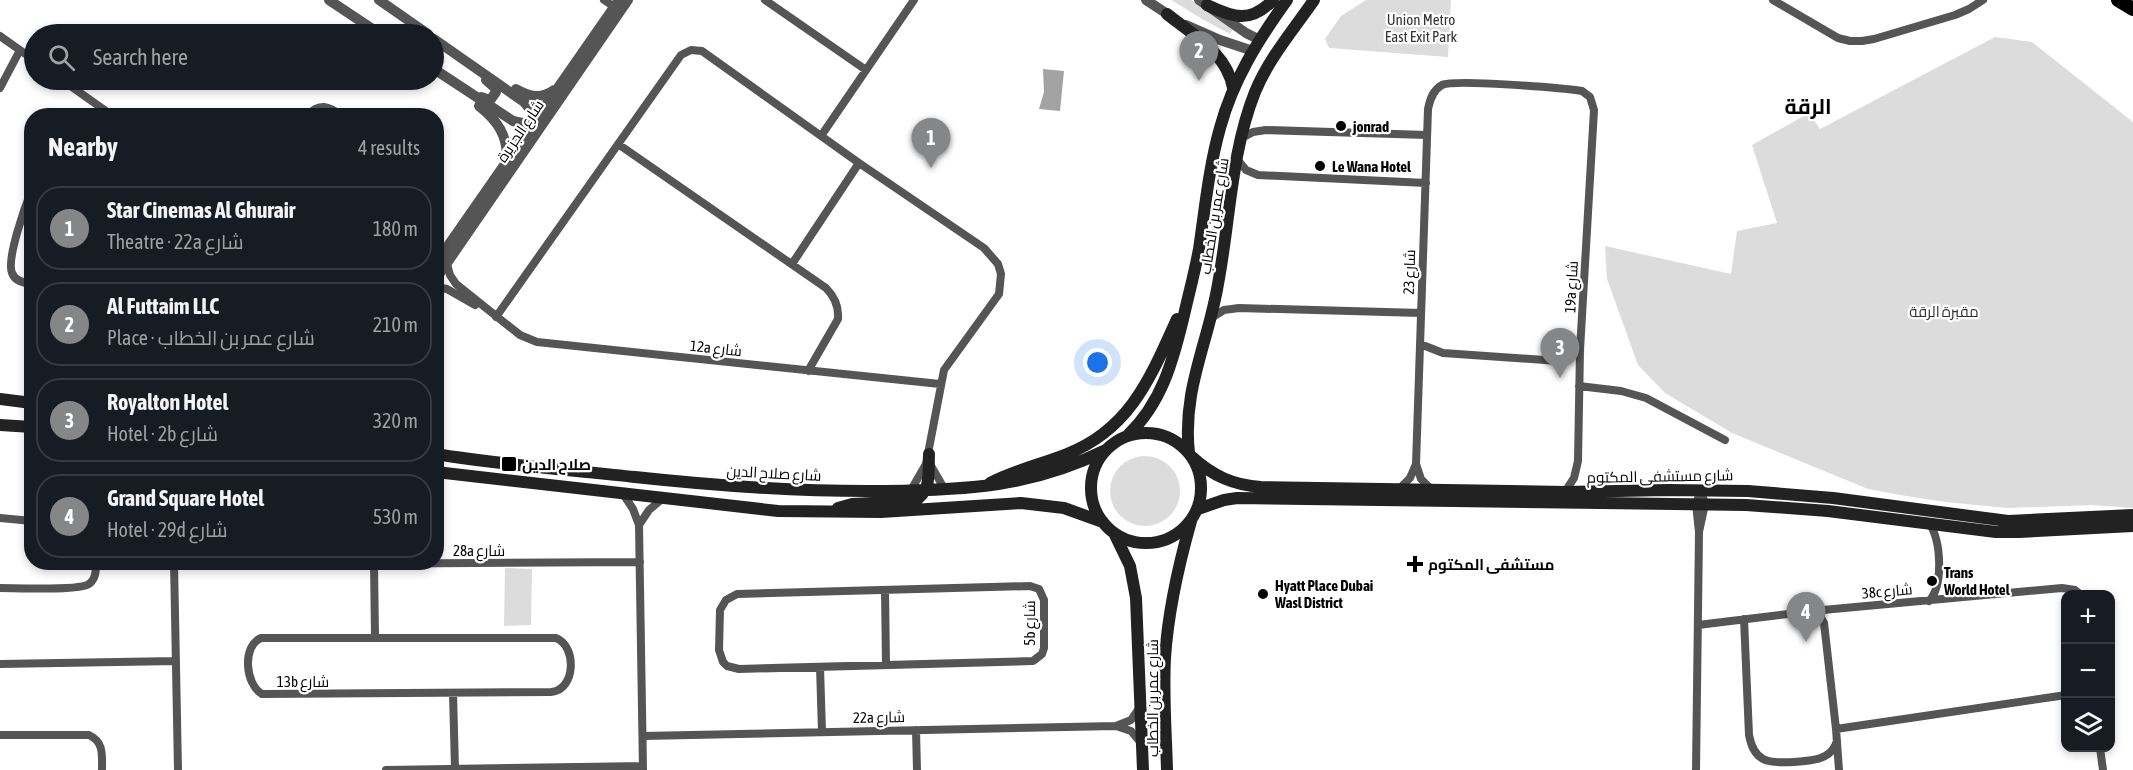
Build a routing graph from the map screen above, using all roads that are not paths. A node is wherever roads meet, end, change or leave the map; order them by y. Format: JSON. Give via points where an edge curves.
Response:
{"nodes":[{"id":1,"x":329,"y":0,"type":"edge"},
{"id":2,"x":379,"y":0,"type":"edge"},
{"id":3,"x":604,"y":0,"type":"edge"},
{"id":4,"x":628,"y":0,"type":"edge"},
{"id":5,"x":765,"y":0,"type":"edge"},
{"id":6,"x":914,"y":0,"type":"edge"},
{"id":7,"x":1146,"y":0,"type":"edge"},
{"id":8,"x":1273,"y":0,"type":"edge"},
{"id":9,"x":1287,"y":0,"type":"edge"},
{"id":10,"x":1314,"y":0,"type":"edge"},
{"id":11,"x":1773,"y":0,"type":"edge"},
{"id":12,"x":1983,"y":0,"type":"edge"},
{"id":13,"x":2118,"y":0,"type":"edge"},
{"id":14,"x":1203,"y":3,"type":"edge"},
{"id":15,"x":618,"y":6,"type":"edge"},
{"id":16,"x":2133,"y":9,"type":"edge"},
{"id":17,"x":1167,"y":14,"type":"junction"},
{"id":18,"x":363,"y":24,"type":"edge"},
{"id":19,"x":414,"y":24,"type":"edge"},
{"id":20,"x":0,"y":36,"type":"edge"},
{"id":21,"x":1260,"y":40,"type":"junction"},
{"id":22,"x":444,"y":46,"type":"edge"},
{"id":23,"x":1281,"y":47,"type":"junction"},
{"id":24,"x":20,"y":50,"type":"junction"},
{"id":25,"x":1253,"y":51,"type":"junction"},
{"id":26,"x":24,"y":53,"type":"edge"},
{"id":27,"x":460,"y":58,"type":"junction"},
{"id":28,"x":1272,"y":60,"type":"junction"},
{"id":29,"x":477,"y":69,"type":"junction"},
{"id":30,"x":866,"y":70,"type":"junction"},
{"id":31,"x":444,"y":71,"type":"edge"},
{"id":32,"x":444,"y":76,"type":"edge"},
{"id":33,"x":458,"y":85,"type":"junction"},
{"id":34,"x":559,"y":86,"type":"junction"},
{"id":35,"x":0,"y":88,"type":"edge"},
{"id":36,"x":1233,"y":88,"type":"junction"},
{"id":37,"x":76,"y":90,"type":"edge"},
{"id":38,"x":1578,"y":91,"type":"joint"},
{"id":39,"x":101,"y":108,"type":"edge"},
{"id":40,"x":317,"y":108,"type":"edge"},
{"id":41,"x":332,"y":108,"type":"edge"},
{"id":42,"x":549,"y":115,"type":"junction"},
{"id":43,"x":535,"y":121,"type":"junction"},
{"id":44,"x":1427,"y":135,"type":"junction"},
{"id":45,"x":821,"y":136,"type":"junction"},
{"id":46,"x":1242,"y":138,"type":"junction"},
{"id":47,"x":618,"y":144,"type":"junction"},
{"id":48,"x":1237,"y":159,"type":"junction"},
{"id":49,"x":507,"y":160,"type":"junction"},
{"id":50,"x":859,"y":163,"type":"junction"},
{"id":51,"x":1425,"y":183,"type":"junction"},
{"id":52,"x":492,"y":198,"type":"junction"},
{"id":53,"x":24,"y":211,"type":"edge"},
{"id":54,"x":444,"y":261,"type":"edge"},
{"id":55,"x":444,"y":261,"type":"edge"},
{"id":56,"x":792,"y":264,"type":"junction"},
{"id":57,"x":444,"y":267,"type":"edge"},
{"id":58,"x":24,"y":283,"type":"edge"},
{"id":59,"x":444,"y":290,"type":"edge"},
{"id":60,"x":1188,"y":297,"type":"junction"},
{"id":61,"x":1421,"y":313,"type":"junction"},
{"id":62,"x":496,"y":317,"type":"junction"},
{"id":63,"x":1210,"y":318,"type":"junction"},
{"id":64,"x":1420,"y":344,"type":"junction"},
{"id":65,"x":1580,"y":350,"type":"junction"},
{"id":66,"x":808,"y":371,"type":"junction"},
{"id":67,"x":940,"y":384,"type":"junction"},
{"id":68,"x":1580,"y":386,"type":"junction"},
{"id":69,"x":0,"y":399,"type":"edge"},
{"id":70,"x":24,"y":402,"type":"edge"},
{"id":71,"x":0,"y":425,"type":"edge"},
{"id":72,"x":24,"y":427,"type":"edge"},
{"id":73,"x":1127,"y":436,"type":"junction"},
{"id":74,"x":1725,"y":440,"type":"dead end"},
{"id":75,"x":1106,"y":450,"type":"junction"},
{"id":76,"x":929,"y":454,"type":"junction"},
{"id":77,"x":444,"y":455,"type":"edge"},
{"id":78,"x":1191,"y":455,"type":"junction"},
{"id":79,"x":1416,"y":464,"type":"junction"},
{"id":80,"x":444,"y":473,"type":"edge"},
{"id":81,"x":981,"y":487,"type":"junction"},
{"id":82,"x":1399,"y":489,"type":"junction"},
{"id":83,"x":911,"y":490,"type":"junction"},
{"id":84,"x":927,"y":490,"type":"junction"},
{"id":85,"x":945,"y":490,"type":"junction"},
{"id":86,"x":1432,"y":490,"type":"junction"},
{"id":87,"x":1701,"y":490,"type":"junction"},
{"id":88,"x":1565,"y":492,"type":"junction"},
{"id":89,"x":623,"y":494,"type":"junction"},
{"id":90,"x":662,"y":499,"type":"junction"},
{"id":91,"x":1700,"y":504,"type":"junction"},
{"id":92,"x":1198,"y":509,"type":"junction"},
{"id":93,"x":829,"y":513,"type":"junction"},
{"id":94,"x":2133,"y":515,"type":"edge"},
{"id":95,"x":0,"y":518,"type":"edge"},
{"id":96,"x":24,"y":520,"type":"edge"},
{"id":97,"x":1191,"y":520,"type":"junction"},
{"id":98,"x":1102,"y":522,"type":"junction"},
{"id":99,"x":1929,"y":523,"type":"junction"},
{"id":100,"x":639,"y":525,"type":"junction"},
{"id":101,"x":1950,"y":526,"type":"junction"},
{"id":102,"x":2133,"y":526,"type":"edge"},
{"id":103,"x":1114,"y":533,"type":"junction"},
{"id":104,"x":1938,"y":547,"type":"junction"},
{"id":105,"x":640,"y":562,"type":"junction"},
{"id":106,"x":444,"y":563,"type":"edge"},
{"id":107,"x":95,"y":570,"type":"edge"},
{"id":108,"x":174,"y":570,"type":"edge"},
{"id":109,"x":374,"y":570,"type":"edge"},
{"id":110,"x":1938,"y":584,"type":"junction"},
{"id":111,"x":0,"y":588,"type":"edge"},
{"id":112,"x":885,"y":590,"type":"junction"},
{"id":113,"x":2073,"y":590,"type":"edge"},
{"id":114,"x":1950,"y":599,"type":"junction"},
{"id":115,"x":1929,"y":601,"type":"junction"},
{"id":116,"x":1834,"y":609,"type":"junction"},
{"id":117,"x":1812,"y":611,"type":"junction"},
{"id":118,"x":1744,"y":619,"type":"junction"},
{"id":119,"x":1824,"y":623,"type":"junction"},
{"id":120,"x":1698,"y":625,"type":"junction"},
{"id":121,"x":375,"y":638,"type":"junction"},
{"id":122,"x":176,"y":661,"type":"junction"},
{"id":123,"x":0,"y":664,"type":"edge"},
{"id":124,"x":886,"y":665,"type":"junction"},
{"id":125,"x":820,"y":667,"type":"junction"},
{"id":126,"x":453,"y":693,"type":"junction"},
{"id":127,"x":2061,"y":696,"type":"edge"},
{"id":128,"x":1140,"y":707,"type":"junction"},
{"id":129,"x":1116,"y":726,"type":"junction"},
{"id":130,"x":1836,"y":729,"type":"junction"},
{"id":131,"x":916,"y":730,"type":"junction"},
{"id":132,"x":822,"y":732,"type":"junction"},
{"id":133,"x":0,"y":735,"type":"edge"},
{"id":134,"x":643,"y":736,"type":"junction"},
{"id":135,"x":1837,"y":741,"type":"junction"},
{"id":136,"x":1141,"y":743,"type":"junction"},
{"id":137,"x":2101,"y":752,"type":"edge"},
{"id":138,"x":643,"y":768,"type":"edge"},
{"id":139,"x":455,"y":769,"type":"edge"},
{"id":140,"x":102,"y":770,"type":"edge"},
{"id":141,"x":178,"y":770,"type":"edge"},
{"id":142,"x":386,"y":770,"type":"edge"},
{"id":143,"x":917,"y":770,"type":"edge"},
{"id":144,"x":1143,"y":770,"type":"edge"},
{"id":145,"x":1167,"y":770,"type":"edge"},
{"id":146,"x":1696,"y":770,"type":"edge"},
{"id":147,"x":1839,"y":770,"type":"edge"},
{"id":148,"x":2103,"y":770,"type":"edge"}],
"edges":[{"from":1,"to":18,"type":"street"},
{"from":2,"to":19,"type":"street"},
{"from":3,"to":15,"type":"street"},
{"from":4,"to":15,"type":"street","name":"شارع الجزيرة"},
{"from":5,"to":30,"type":"street"},
{"from":6,"to":30,"type":"street"},
{"from":7,"to":17,"type":"street"},
{"from":8,"to":14,"type":"main road","via":[[1260,12],[1244,16],[1224,13]]},
{"from":9,"to":21,"type":"main road","name":"شارع عمر بن الخطاب"},
{"from":10,"to":23,"type":"main road","name":"شارع عمر بن الخطاب"},
{"from":11,"to":12,"type":"street","via":[[1838,38],[1862,41],[1954,15]]},
{"from":13,"to":16,"type":"main road"},
{"from":14,"to":21,"type":"street"},
{"from":15,"to":34,"type":"street","name":"شارع الجزيرة"},
{"from":15,"to":42,"type":"street","name":"شارع الجزيرة"},
{"from":17,"to":25,"type":"street"},
{"from":17,"to":36,"type":"main road","via":[[1222,60]]},
{"from":20,"to":24,"type":"street"},
{"from":21,"to":23,"type":"main road"},
{"from":21,"to":25,"type":"main road","name":"شارع عمر بن الخطاب"},
{"from":22,"to":27,"type":"street"},
{"from":23,"to":28,"type":"main road","name":"شارع عمر بن الخطاب"},
{"from":24,"to":26,"type":"street"},
{"from":24,"to":35,"type":"street"},
{"from":25,"to":28,"type":"main road"},
{"from":25,"to":36,"type":"main road","name":"شارع عمر بن الخطاب"},
{"from":27,"to":29,"type":"street"},
{"from":27,"to":31,"type":"street","via":[[495,88],[491,99],[483,98]]},
{"from":28,"to":46,"type":"main road","name":"شارع عمر بن الخطاب","via":[[1255,92]]},
{"from":29,"to":34,"type":"street","via":[[527,95],[544,96]]},
{"from":29,"to":43,"type":"street","via":[[524,102]]},
{"from":30,"to":45,"type":"street"},
{"from":32,"to":33,"type":"street"},
{"from":33,"to":43,"type":"street","via":[[513,121]]},
{"from":33,"to":49,"type":"street","via":[[497,122],[506,140]]},
{"from":34,"to":43,"type":"street","name":"شارع الجزيرة"},
{"from":36,"to":60,"type":"main road","name":"شارع عمر بن الخطاب","via":[[1214,156]]},
{"from":37,"to":39,"type":"street"},
{"from":38,"to":44,"type":"street","name":"شارع 23","via":[[1462,82],[1442,86],[1430,100]]},
{"from":38,"to":65,"type":"street","name":"19a شارع","via":[[1590,97],[1594,110]]},
{"from":40,"to":41,"type":"street"},
{"from":42,"to":43,"type":"street"},
{"from":42,"to":52,"type":"street","name":"شارع الجزيرة"},
{"from":43,"to":49,"type":"street","name":"شارع الجزيرة"},
{"from":43,"to":52,"type":"street"},
{"from":44,"to":46,"type":"street","via":[[1266,130]]},
{"from":44,"to":51,"type":"street","name":"شارع 23"},
{"from":45,"to":47,"type":"street","via":[[707,54],[691,50],[678,60]]},
{"from":45,"to":50,"type":"street"},
{"from":46,"to":48,"type":"main road","name":"شارع عمر بن الخطاب"},
{"from":47,"to":56,"type":"street"},
{"from":47,"to":62,"type":"street"},
{"from":48,"to":51,"type":"street","via":[[1246,170],[1258,175]]},
{"from":48,"to":63,"type":"main road","name":"شارع عمر بن الخطاب"},
{"from":49,"to":54,"type":"street","name":"شارع الجزيرة"},
{"from":50,"to":56,"type":"street"},
{"from":50,"to":67,"type":"street","via":[[984,248],[1002,274],[999,294],[944,370]]},
{"from":51,"to":61,"type":"street","name":"شارع 23"},
{"from":52,"to":55,"type":"street","name":"شارع الجزيرة"},
{"from":53,"to":58,"type":"street","via":[[10,266],[16,278]]},
{"from":56,"to":66,"type":"street","via":[[826,288],[838,310],[835,327]]},
{"from":57,"to":62,"type":"street","name":"12a شارع","via":[[456,284]]},
{"from":59,"to":62,"type":"street","name":"12a شارع"},
{"from":60,"to":73,"type":"main road","name":"شارع عمر بن الخطاب","via":[[1165,382],[1148,413]]},
{"from":60,"to":81,"type":"main road","via":[[1148,382],[1120,419],[1070,453]]},
{"from":61,"to":63,"type":"street","via":[[1239,308]]},
{"from":61,"to":64,"type":"street","name":"شارع 23"},
{"from":62,"to":66,"type":"street","name":"12a شارع","via":[[520,335],[545,344]]},
{"from":63,"to":78,"type":"main road","name":"شارع عمر بن الخطاب","via":[[1190,392],[1187,428]]},
{"from":64,"to":65,"type":"street","via":[[1443,353],[1559,361]]},
{"from":64,"to":79,"type":"street","name":"شارع 23"},
{"from":65,"to":68,"type":"street","name":"19a شارع"},
{"from":66,"to":67,"type":"street","name":"12a شارع"},
{"from":67,"to":76,"type":"street"},
{"from":68,"to":74,"type":"street","via":[[1646,398]]},
{"from":68,"to":88,"type":"street","name":"19a شارع","via":[[1578,462]]},
{"from":69,"to":70,"type":"main road"},
{"from":71,"to":72,"type":"main road"},
{"from":73,"to":75,"type":"main road"},
{"from":73,"to":78,"type":"main road","via":[[1140,433],[1167,437]]},
{"from":75,"to":81,"type":"main road","name":"شارع صلاح الدين","via":[[1051,473]]},
{"from":75,"to":98,"type":"main road","via":[[1098,460],[1091,484]]},
{"from":76,"to":83,"type":"street"},
{"from":76,"to":84,"type":"main road"},
{"from":76,"to":85,"type":"street","via":[[934,473]]},
{"from":77,"to":83,"type":"main road","name":"شارع صلاح الدين","via":[[726,486]]},
{"from":78,"to":82,"type":"main road","name":"شارع مستشفى المكتوم","via":[[1217,476],[1246,486]]},
{"from":78,"to":92,"type":"main road","via":[[1202,487]]},
{"from":79,"to":82,"type":"street"},
{"from":79,"to":86,"type":"street","via":[[1420,479]]},
{"from":80,"to":89,"type":"main road"},
{"from":81,"to":85,"type":"main road","name":"شارع صلاح الدين"},
{"from":82,"to":86,"type":"main road","name":"شارع مستشفى المكتوم"},
{"from":83,"to":84,"type":"main road","name":"شارع صلاح الدين"},
{"from":84,"to":85,"type":"main road","name":"شارع صلاح الدين"},
{"from":84,"to":93,"type":"main road","via":[[914,501],[844,505]]},
{"from":86,"to":88,"type":"main road","name":"شارع مستشفى المكتوم"},
{"from":87,"to":88,"type":"main road","name":"شارع مستشفى المكتوم"},
{"from":87,"to":91,"type":"street"},
{"from":87,"to":94,"type":"main road","name":"شارع مستشفى المكتوم","via":[[1833,498],[2008,521]]},
{"from":89,"to":90,"type":"main road"},
{"from":89,"to":100,"type":"street"},
{"from":90,"to":93,"type":"main road","via":[[755,510]]},
{"from":90,"to":100,"type":"street"},
{"from":91,"to":92,"type":"main road","name":"شارع مستشفى المكتوم","via":[[1237,498]]},
{"from":91,"to":99,"type":"main road","name":"شارع مستشفى المكتوم","via":[[1817,510]]},
{"from":91,"to":120,"type":"street","via":[[1703,521],[1699,532]]},
{"from":92,"to":97,"type":"main road"},
{"from":93,"to":98,"type":"main road","via":[[1021,504],[1064,508]]},
{"from":95,"to":96,"type":"street"},
{"from":97,"to":103,"type":"main road","via":[[1164,541],[1129,541]]},
{"from":97,"to":145,"type":"main road","name":"شارع عمر بن الخطاب","via":[[1167,633]]},
{"from":98,"to":103,"type":"main road"},
{"from":99,"to":101,"type":"main road","name":"شارع مستشفى المكتوم"},
{"from":99,"to":104,"type":"street"},
{"from":100,"to":105,"type":"street"},
{"from":101,"to":102,"type":"main road","name":"شارع مستشفى المكتوم","via":[[2019,532]]},
{"from":101,"to":104,"type":"street"},
{"from":103,"to":128,"type":"main road","name":"شارع عمر بن الخطاب","via":[[1130,566],[1136,598]]},
{"from":104,"to":110,"type":"street"},
{"from":105,"to":106,"type":"street","name":"28a شارع"},
{"from":105,"to":134,"type":"street"},
{"from":107,"to":111,"type":"street","via":[[93,581],[80,588]]},
{"from":108,"to":122,"type":"street"},
{"from":109,"to":121,"type":"street"},
{"from":110,"to":114,"type":"street"},
{"from":110,"to":115,"type":"street"},
{"from":112,"to":124,"type":"street"},
{"from":112,"to":124,"type":"street","name":"5b شارع","via":[[1035,587],[1043,596],[1045,642],[1042,654],[1033,661]]},
{"from":112,"to":125,"type":"street","name":"5b شارع","via":[[742,594],[731,596],[722,604],[718,616],[719,650],[727,666]]},
{"from":113,"to":114,"type":"street","name":"38c شارع"},
{"from":114,"to":115,"type":"street","name":"38c شارع"},
{"from":115,"to":116,"type":"street","name":"38c شارع"},
{"from":116,"to":117,"type":"street","name":"38c شارع"},
{"from":116,"to":119,"type":"street"},
{"from":117,"to":118,"type":"street","name":"38c شارع"},
{"from":117,"to":119,"type":"street"},
{"from":118,"to":120,"type":"street","name":"38c شارع"},
{"from":118,"to":135,"type":"street","via":[[1749,735],[1755,752],[1771,762],[1820,759],[1831,752]]},
{"from":119,"to":130,"type":"street"},
{"from":120,"to":146,"type":"street"},
{"from":121,"to":126,"type":"street","name":"13b شارع","via":[[550,638],[561,640],[568,649],[569,680],[557,692]]},
{"from":121,"to":126,"type":"street","name":"13b شارع","via":[[261,638],[249,652],[252,686],[262,694]]},
{"from":122,"to":123,"type":"street"},
{"from":122,"to":141,"type":"street"},
{"from":124,"to":125,"type":"street","name":"5b شارع"},
{"from":125,"to":132,"type":"street"},
{"from":126,"to":139,"type":"street"},
{"from":127,"to":130,"type":"street"},
{"from":128,"to":129,"type":"street","via":[[1131,720]]},
{"from":128,"to":136,"type":"main road","name":"شارع عمر بن الخطاب"},
{"from":129,"to":131,"type":"street","name":"22a شارع"},
{"from":129,"to":136,"type":"street","via":[[1131,731]]},
{"from":130,"to":135,"type":"street"},
{"from":131,"to":132,"type":"street","name":"22a شارع"},
{"from":131,"to":143,"type":"street"},
{"from":132,"to":134,"type":"street","name":"22a شارع"},
{"from":133,"to":140,"type":"street","via":[[89,735],[102,748]]},
{"from":134,"to":138,"type":"street"},
{"from":135,"to":147,"type":"street"},
{"from":136,"to":144,"type":"main road","name":"شارع عمر بن الخطاب"},
{"from":137,"to":148,"type":"street"},
{"from":138,"to":139,"type":"street"},
{"from":139,"to":142,"type":"street"}]}
